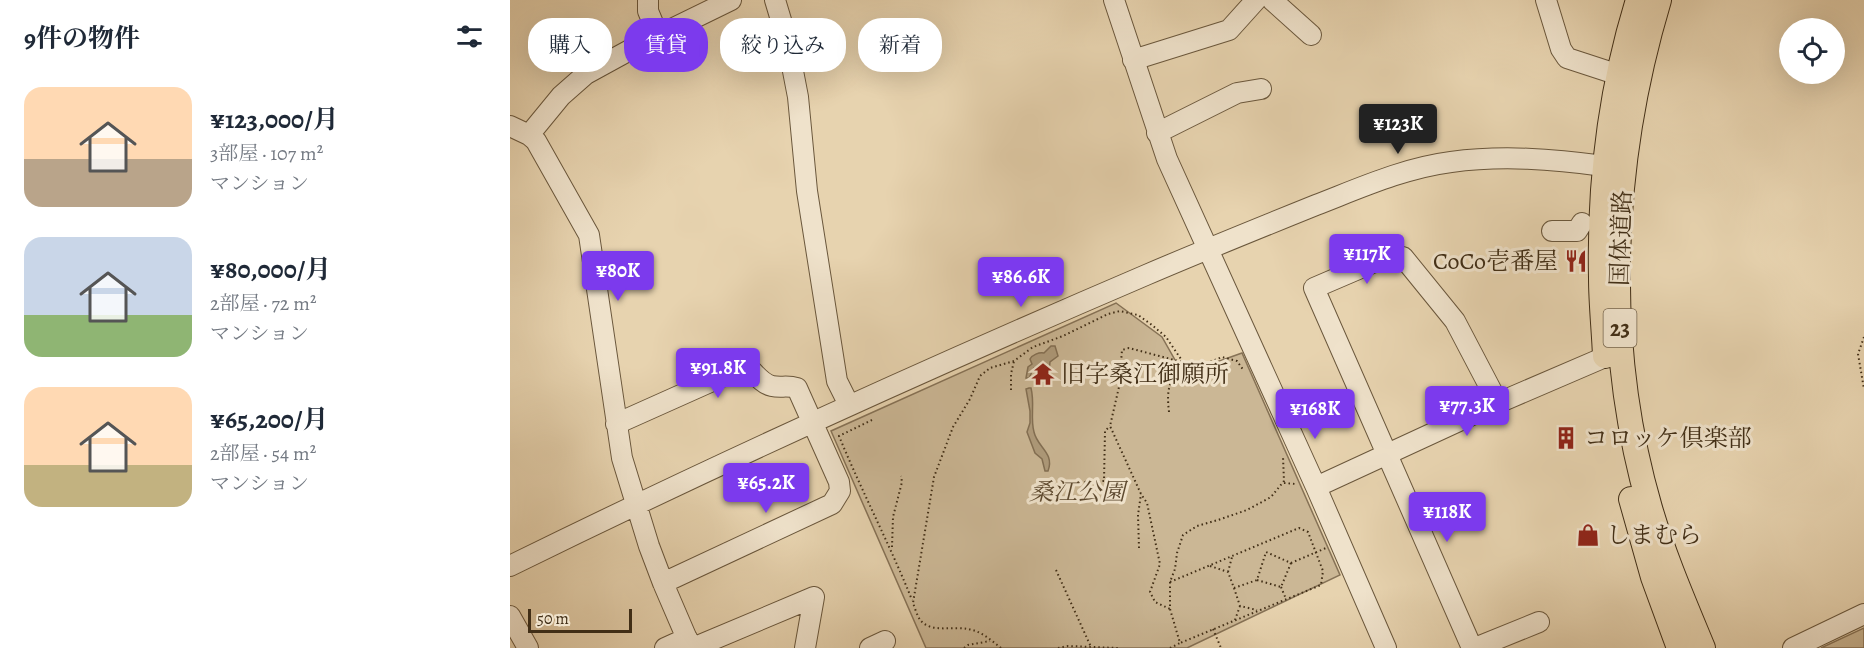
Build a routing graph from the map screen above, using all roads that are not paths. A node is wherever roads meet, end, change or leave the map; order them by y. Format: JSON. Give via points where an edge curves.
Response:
{"nodes":[{"id":1,"x":648,"y":0,"type":"edge"},
{"id":2,"x":731,"y":0,"type":"edge"},
{"id":3,"x":775,"y":0,"type":"edge"},
{"id":4,"x":1114,"y":0,"type":"edge"},
{"id":5,"x":1256,"y":0,"type":"edge"},
{"id":6,"x":1272,"y":0,"type":"edge"},
{"id":7,"x":1546,"y":0,"type":"edge"},
{"id":8,"x":1638,"y":0,"type":"edge"},
{"id":9,"x":1659,"y":0,"type":"edge"},
{"id":10,"x":651,"y":18,"type":"edge"},
{"id":11,"x":693,"y":18,"type":"edge"},
{"id":12,"x":1311,"y":35,"type":"dead end"},
{"id":13,"x":624,"y":52,"type":"edge"},
{"id":14,"x":1133,"y":60,"type":"junction"},
{"id":15,"x":1619,"y":75,"type":"junction"},
{"id":16,"x":1261,"y":89,"type":"dead end"},
{"id":17,"x":510,"y":126,"type":"edge"},
{"id":18,"x":1157,"y":133,"type":"junction"},
{"id":19,"x":529,"y":135,"type":"junction"},
{"id":20,"x":1604,"y":166,"type":"junction"},
{"id":21,"x":1582,"y":223,"type":"dead end"},
{"id":22,"x":1552,"y":231,"type":"dead end"},
{"id":23,"x":1208,"y":248,"type":"junction"},
{"id":24,"x":1605,"y":357,"type":"junction"},
{"id":25,"x":1498,"y":403,"type":"junction"},
{"id":26,"x":849,"y":405,"type":"junction"},
{"id":27,"x":813,"y":422,"type":"junction"},
{"id":28,"x":616,"y":424,"type":"junction"},
{"id":29,"x":1388,"y":452,"type":"junction"},
{"id":30,"x":1310,"y":486,"type":"junction"},
{"id":31,"x":637,"y":504,"type":"junction"},
{"id":32,"x":510,"y":566,"type":"edge"},
{"id":33,"x":663,"y":583,"type":"junction"},
{"id":34,"x":1864,"y":614,"type":"edge"},
{"id":35,"x":510,"y":616,"type":"edge"},
{"id":36,"x":1539,"y":622,"type":"dead end"},
{"id":37,"x":691,"y":645,"type":"edge"},
{"id":38,"x":528,"y":648,"type":"edge"},
{"id":39,"x":665,"y":648,"type":"edge"},
{"id":40,"x":805,"y":648,"type":"edge"},
{"id":41,"x":1386,"y":648,"type":"edge"},
{"id":42,"x":1474,"y":648,"type":"edge"},
{"id":43,"x":1679,"y":648,"type":"edge"},
{"id":44,"x":1703,"y":648,"type":"edge"},
{"id":45,"x":1792,"y":648,"type":"edge"}],
"edges":[{"from":1,"to":10,"type":"street"},
{"from":2,"to":11,"type":"street"},
{"from":3,"to":26,"type":"street","via":[[798,97],[807,191],[837,381]]},
{"from":4,"to":14,"type":"street"},
{"from":5,"to":14,"type":"street","via":[[1229,30]]},
{"from":6,"to":12,"type":"street"},
{"from":7,"to":15,"type":"street","via":[[1567,58]]},
{"from":8,"to":15,"type":"main road","name":"国体道路","number":"23"},
{"from":9,"to":44,"type":"main road","name":"国体道路","number":"23","via":[[1634,99],[1623,169],[1621,351],[1631,425],[1650,508],[1667,562]]},
{"from":13,"to":19,"type":"street","via":[[579,79]]},
{"from":14,"to":18,"type":"street"},
{"from":15,"to":20,"type":"main road","name":"国体道路","number":"23"},
{"from":16,"to":18,"type":"street","via":[[1237,93]]},
{"from":17,"to":19,"type":"street"},
{"from":18,"to":23,"type":"street"},
{"from":19,"to":28,"type":"street","via":[[589,235]]},
{"from":20,"to":23,"type":"street","via":[[1500,157],[1449,162],[1377,181]]},
{"from":20,"to":24,"type":"main road","name":"国体道路","number":"23","via":[[1601,279]]},
{"from":21,"to":22,"type":"street","via":[[1577,231]]},
{"from":23,"to":26,"type":"street"},
{"from":23,"to":30,"type":"street"},
{"from":24,"to":25,"type":"street"},
{"from":24,"to":43,"type":"main road","name":"国体道路","number":"23","via":[[1614,427],[1633,509]]},
{"from":25,"to":29,"type":"street"},
{"from":25,"to":29,"type":"street","via":[[1455,321],[1403,257],[1391,255],[1314,288]]},
{"from":26,"to":27,"type":"street"},
{"from":27,"to":28,"type":"street","via":[[797,388],[764,383],[748,368]]},
{"from":27,"to":31,"type":"street"},
{"from":27,"to":33,"type":"street","via":[[839,482],[840,491],[832,504]]},
{"from":28,"to":31,"type":"street"},
{"from":29,"to":30,"type":"street"},
{"from":29,"to":42,"type":"street"},
{"from":30,"to":41,"type":"street"},
{"from":31,"to":32,"type":"street"},
{"from":31,"to":33,"type":"street"},
{"from":33,"to":37,"type":"street"},
{"from":34,"to":45,"type":"street"},
{"from":35,"to":38,"type":"street"},
{"from":36,"to":42,"type":"street"},
{"from":37,"to":39,"type":"street"},
{"from":37,"to":40,"type":"street","via":[[814,597]]}]}
